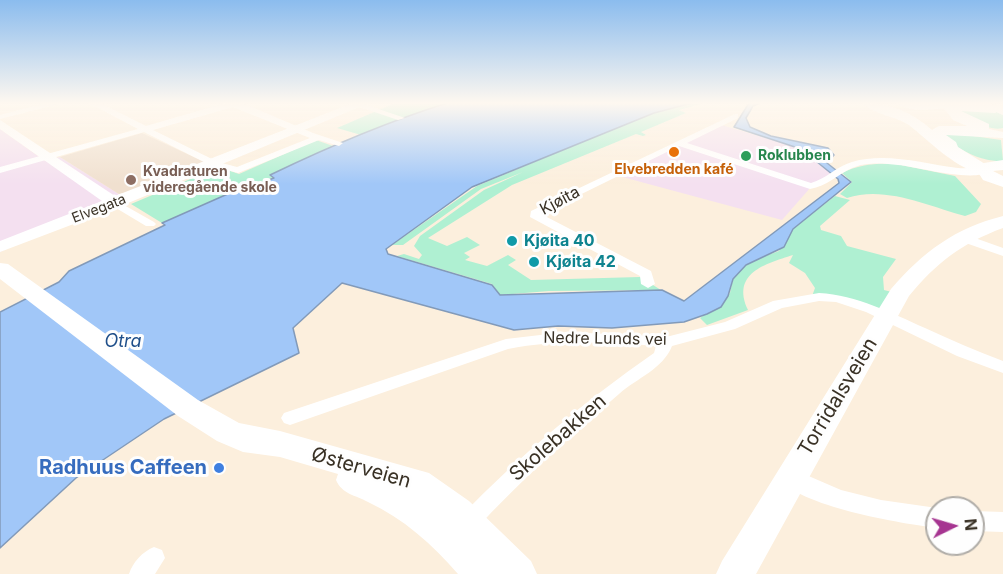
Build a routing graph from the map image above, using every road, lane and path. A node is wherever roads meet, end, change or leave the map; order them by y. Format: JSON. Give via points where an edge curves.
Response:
{"nodes":[{"id":1,"x":8,"y":130,"type":"edge"},
{"id":2,"x":142,"y":130,"type":"edge"},
{"id":3,"x":147,"y":130,"type":"edge"},
{"id":4,"x":298,"y":130,"type":"joint"},
{"id":5,"x":706,"y":130,"type":"edge"},
{"id":6,"x":923,"y":130,"type":"edge"},
{"id":7,"x":981,"y":130,"type":"edge"},
{"id":8,"x":983,"y":130,"type":"edge"},
{"id":9,"x":987,"y":130,"type":"edge"},
{"id":10,"x":997,"y":134,"type":"junction"},
{"id":11,"x":319,"y":137,"type":"junction"},
{"id":12,"x":339,"y":143,"type":"dead end"},
{"id":13,"x":678,"y":143,"type":"junction"},
{"id":14,"x":47,"y":157,"type":"junction"},
{"id":15,"x":215,"y":164,"type":"junction"},
{"id":16,"x":909,"y":164,"type":"junction"},
{"id":17,"x":992,"y":168,"type":"edge"},
{"id":18,"x":0,"y":170,"type":"edge"},
{"id":19,"x":1003,"y":182,"type":"edge"},
{"id":20,"x":115,"y":203,"type":"junction"},
{"id":21,"x":1003,"y":217,"type":"edge"},
{"id":22,"x":1003,"y":222,"type":"edge"},
{"id":23,"x":150,"y":224,"type":"dead end"},
{"id":24,"x":961,"y":237,"type":"junction"},
{"id":25,"x":0,"y":247,"type":"edge"},
{"id":26,"x":1003,"y":252,"type":"edge"},
{"id":27,"x":0,"y":269,"type":"edge"},
{"id":28,"x":648,"y":284,"type":"dead end"},
{"id":29,"x":886,"y":317,"type":"junction"},
{"id":30,"x":666,"y":342,"type":"junction"},
{"id":31,"x":1003,"y":367,"type":"edge"},
{"id":32,"x":290,"y":418,"type":"dead end"},
{"id":33,"x":790,"y":477,"type":"junction"},
{"id":34,"x":925,"y":517,"type":"edge"},
{"id":35,"x":985,"y":521,"type":"edge"},
{"id":36,"x":1003,"y":522,"type":"edge"},
{"id":37,"x":459,"y":530,"type":"junction"},
{"id":38,"x":483,"y":574,"type":"edge"},
{"id":39,"x":518,"y":574,"type":"edge"},
{"id":40,"x":735,"y":574,"type":"edge"}],
"edges":[{"from":1,"to":14,"type":"main road"},
{"from":2,"to":14,"type":"street"},
{"from":3,"to":15,"type":"street"},
{"from":4,"to":11,"type":"street"},
{"from":4,"to":15,"type":"main road","name":"Elvegata"},
{"from":5,"to":13,"type":"street","name":"Kjøita"},
{"from":6,"to":17,"type":"highway","via":[[937,143]]},
{"from":7,"to":10,"type":"highway"},
{"from":8,"to":10,"type":"highway"},
{"from":9,"to":10,"type":"highway"},
{"from":10,"to":17,"type":"highway","via":[[948,130],[937,135]]},
{"from":11,"to":12,"type":"street"},
{"from":11,"to":15,"type":"street","via":[[248,168],[238,170]]},
{"from":13,"to":16,"type":"street","via":[[807,186],[817,186],[851,164]]},
{"from":13,"to":28,"type":"street","name":"Kjøita","via":[[534,215],[646,274]]},
{"from":14,"to":18,"type":"street"},
{"from":14,"to":20,"type":"main road"},
{"from":15,"to":20,"type":"main road","name":"Elvegata"},
{"from":16,"to":17,"type":"street","via":[[970,172]]},
{"from":16,"to":19,"type":"street"},
{"from":17,"to":19,"type":"main road"},
{"from":20,"to":23,"type":"street"},
{"from":20,"to":25,"type":"main road","name":"Elvegata"},
{"from":21,"to":24,"type":"main road","name":"Torridalsveien","via":[[971,228]]},
{"from":22,"to":24,"type":"main road","name":"Torridalsveien"},
{"from":24,"to":26,"type":"street"},
{"from":24,"to":29,"type":"main road","name":"Torridalsveien","via":[[942,247],[915,271]]},
{"from":27,"to":37,"type":"main road","name":"Østerveien","via":[[188,408],[243,439],[280,444],[407,479],[435,494]]},
{"from":29,"to":30,"type":"street","name":"Nedre Lunds vei","via":[[837,298],[808,298],[777,304],[730,326]]},
{"from":29,"to":31,"type":"street","name":"Nedre Lunds vei"},
{"from":29,"to":33,"type":"main road","name":"Torridalsveien"},
{"from":30,"to":32,"type":"street","name":"Nedre Lunds vei","via":[[575,336],[529,339]]},
{"from":30,"to":37,"type":"street","name":"Skolebakken","via":[[660,357],[624,380]]},
{"from":33,"to":34,"type":"street","via":[[805,488],[834,497]]},
{"from":33,"to":40,"type":"main road","name":"Torridalsveien"},
{"from":35,"to":36,"type":"street"},
{"from":37,"to":38,"type":"main road","name":"Østerveien"},
{"from":37,"to":39,"type":"main road","name":"Østerveien"}]}
